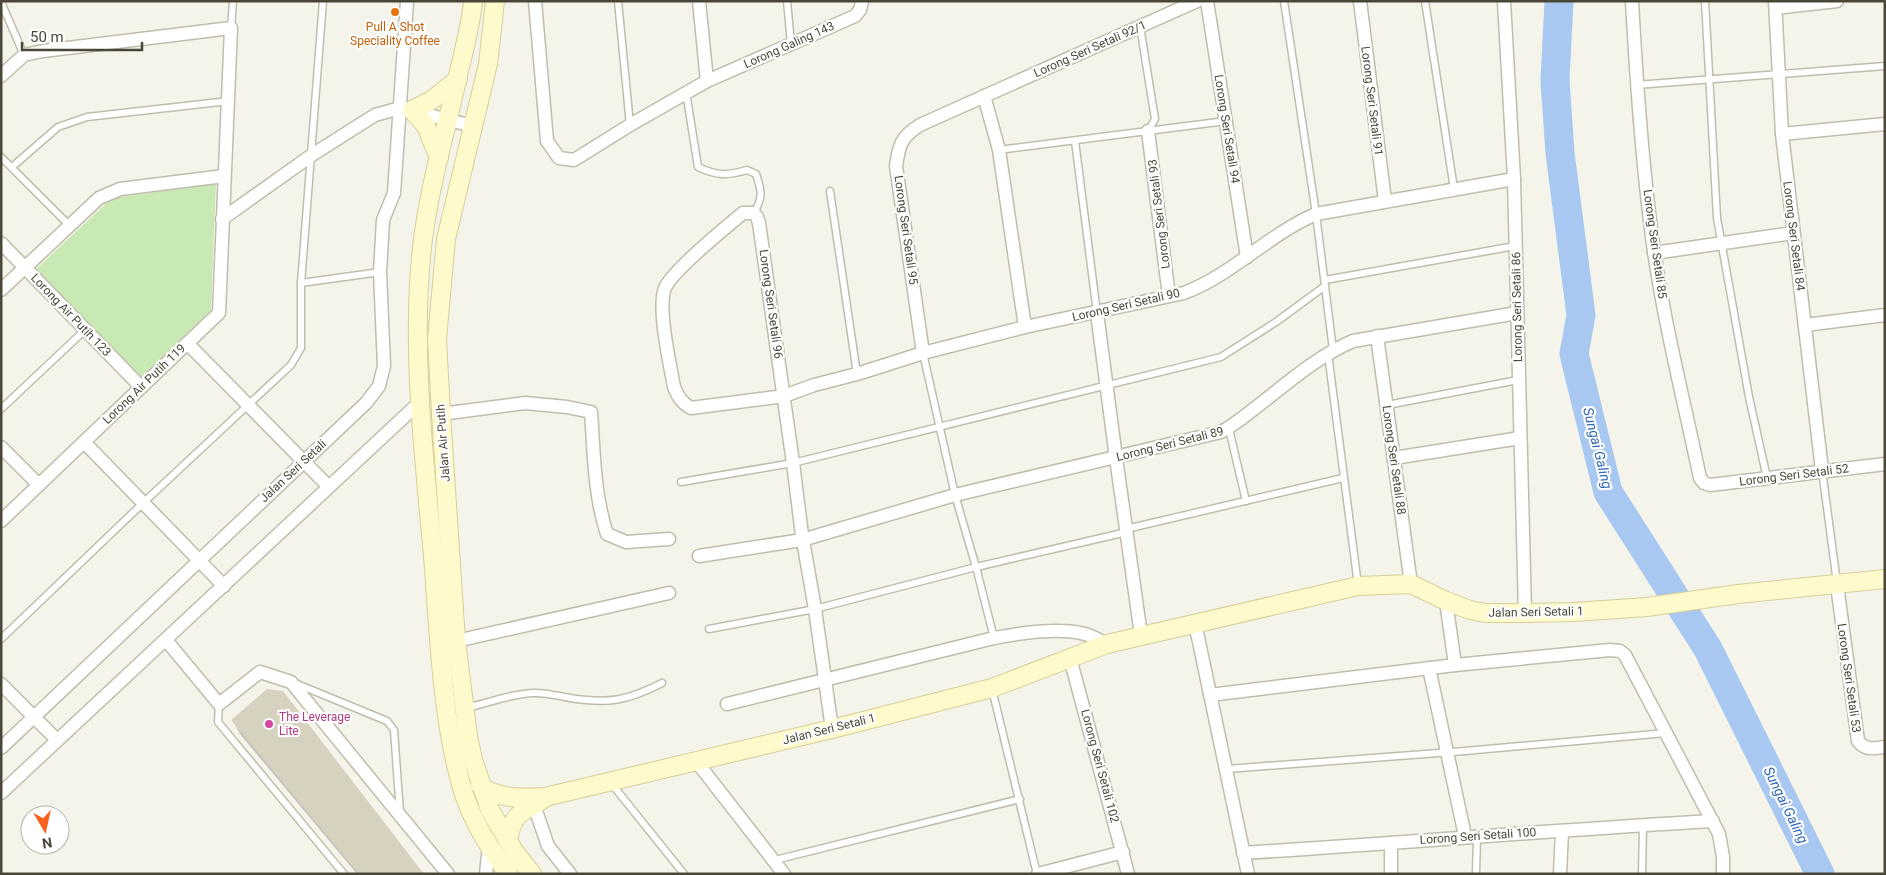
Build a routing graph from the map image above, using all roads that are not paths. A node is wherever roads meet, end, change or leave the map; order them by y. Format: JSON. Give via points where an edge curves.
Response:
{"nodes":[{"id":1,"x":233,"y":1,"type":"edge"},
{"id":2,"x":323,"y":1,"type":"edge"},
{"id":3,"x":407,"y":1,"type":"edge"},
{"id":4,"x":473,"y":1,"type":"edge"},
{"id":5,"x":495,"y":1,"type":"edge"},
{"id":6,"x":535,"y":1,"type":"edge"},
{"id":7,"x":618,"y":1,"type":"edge"},
{"id":8,"x":699,"y":1,"type":"edge"},
{"id":9,"x":787,"y":1,"type":"edge"},
{"id":10,"x":862,"y":1,"type":"edge"},
{"id":11,"x":1197,"y":1,"type":"edge"},
{"id":12,"x":1207,"y":1,"type":"edge"},
{"id":13,"x":1284,"y":1,"type":"edge"},
{"id":14,"x":1360,"y":1,"type":"edge"},
{"id":15,"x":1425,"y":1,"type":"edge"},
{"id":16,"x":1504,"y":1,"type":"edge"},
{"id":17,"x":1632,"y":1,"type":"edge"},
{"id":18,"x":1705,"y":1,"type":"edge"},
{"id":19,"x":1837,"y":1,"type":"edge"},
{"id":20,"x":1,"y":2,"type":"edge"},
{"id":21,"x":1775,"y":5,"type":"edge"},
{"id":22,"x":1140,"y":26,"type":"junction"},
{"id":23,"x":231,"y":28,"type":"junction"},
{"id":24,"x":791,"y":44,"type":"junction"},
{"id":25,"x":24,"y":55,"type":"junction"},
{"id":26,"x":1885,"y":66,"type":"edge"},
{"id":27,"x":1779,"y":75,"type":"junction"},
{"id":28,"x":1,"y":76,"type":"edge"},
{"id":29,"x":458,"y":78,"type":"junction"},
{"id":30,"x":1709,"y":80,"type":"junction"},
{"id":31,"x":707,"y":81,"type":"junction"},
{"id":32,"x":1636,"y":85,"type":"junction"},
{"id":33,"x":686,"y":92,"type":"junction"},
{"id":34,"x":984,"y":96,"type":"junction"},
{"id":35,"x":229,"y":100,"type":"junction"},
{"id":36,"x":406,"y":109,"type":"junction"},
{"id":37,"x":448,"y":118,"type":"junction"},
{"id":38,"x":1226,"y":121,"type":"junction"},
{"id":39,"x":1885,"y":124,"type":"edge"},
{"id":40,"x":630,"y":125,"type":"junction"},
{"id":41,"x":473,"y":126,"type":"junction"},
{"id":42,"x":1148,"y":131,"type":"junction"},
{"id":43,"x":1782,"y":134,"type":"junction"},
{"id":44,"x":1075,"y":141,"type":"junction"},
{"id":45,"x":999,"y":150,"type":"junction"},
{"id":46,"x":312,"y":155,"type":"junction"},
{"id":47,"x":1,"y":157,"type":"edge"},
{"id":48,"x":439,"y":158,"type":"junction"},
{"id":49,"x":12,"y":167,"type":"junction"},
{"id":50,"x":224,"y":176,"type":"junction"},
{"id":51,"x":1514,"y":178,"type":"junction"},
{"id":52,"x":1454,"y":189,"type":"junction"},
{"id":53,"x":830,"y":191,"type":"dead end"},
{"id":54,"x":1385,"y":200,"type":"junction"},
{"id":55,"x":754,"y":213,"type":"junction"},
{"id":56,"x":1316,"y":214,"type":"junction"},
{"id":57,"x":222,"y":218,"type":"junction"},
{"id":58,"x":70,"y":226,"type":"junction"},
{"id":59,"x":1793,"y":234,"type":"junction"},
{"id":60,"x":1,"y":242,"type":"edge"},
{"id":61,"x":1722,"y":244,"type":"junction"},
{"id":62,"x":1515,"y":246,"type":"junction"},
{"id":63,"x":1654,"y":253,"type":"junction"},
{"id":64,"x":1247,"y":257,"type":"junction"},
{"id":65,"x":25,"y":267,"type":"junction"},
{"id":66,"x":380,"y":272,"type":"junction"},
{"id":67,"x":301,"y":283,"type":"junction"},
{"id":68,"x":1325,"y":283,"type":"junction"},
{"id":69,"x":1,"y":290,"type":"edge"},
{"id":70,"x":1169,"y":296,"type":"junction"},
{"id":71,"x":1098,"y":313,"type":"junction"},
{"id":72,"x":1517,"y":313,"type":"junction"},
{"id":73,"x":1885,"y":315,"type":"edge"},
{"id":74,"x":1805,"y":325,"type":"junction"},
{"id":75,"x":1025,"y":327,"type":"junction"},
{"id":76,"x":86,"y":329,"type":"junction"},
{"id":77,"x":1377,"y":336,"type":"junction"},
{"id":78,"x":187,"y":343,"type":"junction"},
{"id":79,"x":1330,"y":351,"type":"junction"},
{"id":80,"x":923,"y":353,"type":"junction"},
{"id":81,"x":857,"y":374,"type":"junction"},
{"id":82,"x":1518,"y":380,"type":"junction"},
{"id":83,"x":1107,"y":385,"type":"junction"},
{"id":84,"x":141,"y":387,"type":"junction"},
{"id":85,"x":784,"y":396,"type":"junction"},
{"id":86,"x":420,"y":402,"type":"junction"},
{"id":87,"x":1386,"y":405,"type":"junction"},
{"id":88,"x":249,"y":406,"type":"junction"},
{"id":89,"x":1,"y":409,"type":"edge"},
{"id":90,"x":440,"y":414,"type":"junction"},
{"id":91,"x":939,"y":426,"type":"junction"},
{"id":92,"x":1229,"y":428,"type":"junction"},
{"id":93,"x":1520,"y":438,"type":"junction"},
{"id":94,"x":84,"y":442,"type":"junction"},
{"id":95,"x":1,"y":447,"type":"edge"},
{"id":96,"x":1116,"y":458,"type":"junction"},
{"id":97,"x":1394,"y":458,"type":"junction"},
{"id":98,"x":304,"y":461,"type":"junction"},
{"id":99,"x":793,"y":463,"type":"junction"},
{"id":100,"x":1885,"y":464,"type":"edge"},
{"id":101,"x":1822,"y":470,"type":"junction"},
{"id":102,"x":1344,"y":478,"type":"junction"},
{"id":103,"x":1767,"y":478,"type":"junction"},
{"id":104,"x":681,"y":482,"type":"dead end"},
{"id":105,"x":1704,"y":483,"type":"joint"},
{"id":106,"x":38,"y":485,"type":"junction"},
{"id":107,"x":328,"y":486,"type":"junction"},
{"id":108,"x":955,"y":495,"type":"junction"},
{"id":109,"x":1246,"y":501,"type":"junction"},
{"id":110,"x":143,"y":503,"type":"junction"},
{"id":111,"x":1,"y":521,"type":"edge"},
{"id":112,"x":1126,"y":530,"type":"junction"},
{"id":113,"x":669,"y":539,"type":"dead end"},
{"id":114,"x":802,"y":540,"type":"junction"},
{"id":115,"x":699,"y":556,"type":"dead end"},
{"id":116,"x":199,"y":560,"type":"junction"},
{"id":117,"x":976,"y":567,"type":"junction"},
{"id":118,"x":1885,"y":579,"type":"edge"},
{"id":119,"x":1411,"y":584,"type":"junction"},
{"id":120,"x":1837,"y":585,"type":"junction"},
{"id":121,"x":224,"y":586,"type":"junction"},
{"id":122,"x":1358,"y":586,"type":"junction"},
{"id":123,"x":669,"y":593,"type":"dead end"},
{"id":124,"x":1446,"y":601,"type":"junction"},
{"id":125,"x":815,"y":609,"type":"junction"},
{"id":126,"x":1525,"y":613,"type":"junction"},
{"id":127,"x":1195,"y":623,"type":"junction"},
{"id":128,"x":709,"y":629,"type":"dead end"},
{"id":129,"x":1141,"y":635,"type":"junction"},
{"id":130,"x":994,"y":638,"type":"junction"},
{"id":131,"x":1,"y":639,"type":"edge"},
{"id":132,"x":166,"y":640,"type":"junction"},
{"id":133,"x":456,"y":641,"type":"junction"},
{"id":134,"x":1107,"y":644,"type":"junction"},
{"id":135,"x":1070,"y":658,"type":"junction"},
{"id":136,"x":1455,"y":665,"type":"junction"},
{"id":137,"x":1429,"y":668,"type":"junction"},
{"id":138,"x":824,"y":680,"type":"junction"},
{"id":139,"x":291,"y":682,"type":"junction"},
{"id":140,"x":662,"y":683,"type":"dead end"},
{"id":141,"x":1,"y":684,"type":"edge"},
{"id":142,"x":992,"y":688,"type":"junction"},
{"id":143,"x":1210,"y":695,"type":"junction"},
{"id":144,"x":218,"y":704,"type":"junction"},
{"id":145,"x":727,"y":704,"type":"dead end"},
{"id":146,"x":464,"y":708,"type":"junction"},
{"id":147,"x":34,"y":717,"type":"junction"},
{"id":148,"x":832,"y":729,"type":"junction"},
{"id":149,"x":1666,"y":733,"type":"junction"},
{"id":150,"x":57,"y":740,"type":"junction"},
{"id":151,"x":1885,"y":747,"type":"edge"},
{"id":152,"x":1,"y":748,"type":"edge"},
{"id":153,"x":1448,"y":752,"type":"junction"},
{"id":154,"x":696,"y":761,"type":"junction"},
{"id":155,"x":1227,"y":768,"type":"junction"},
{"id":156,"x":611,"y":782,"type":"junction"},
{"id":157,"x":480,"y":785,"type":"junction"},
{"id":158,"x":1,"y":793,"type":"edge"},
{"id":159,"x":1020,"y":799,"type":"junction"},
{"id":160,"x":540,"y":801,"type":"junction"},
{"id":161,"x":400,"y":814,"type":"junction"},
{"id":162,"x":1713,"y":821,"type":"junction"},
{"id":163,"x":1644,"y":825,"type":"junction"},
{"id":164,"x":1562,"y":831,"type":"junction"},
{"id":165,"x":1471,"y":836,"type":"junction"},
{"id":166,"x":508,"y":841,"type":"junction"},
{"id":167,"x":1390,"y":843,"type":"junction"},
{"id":168,"x":489,"y":845,"type":"junction"},
{"id":169,"x":1123,"y":852,"type":"junction"},
{"id":170,"x":1244,"y":853,"type":"junction"},
{"id":171,"x":774,"y":860,"type":"junction"},
{"id":172,"x":344,"y":874,"type":"edge"},
{"id":173,"x":448,"y":874,"type":"edge"},
{"id":174,"x":486,"y":874,"type":"edge"},
{"id":175,"x":509,"y":874,"type":"edge"},
{"id":176,"x":532,"y":874,"type":"edge"},
{"id":177,"x":570,"y":874,"type":"edge"},
{"id":178,"x":684,"y":874,"type":"edge"},
{"id":179,"x":784,"y":874,"type":"edge"},
{"id":180,"x":1037,"y":874,"type":"edge"},
{"id":181,"x":1128,"y":874,"type":"edge"},
{"id":182,"x":1248,"y":874,"type":"edge"},
{"id":183,"x":1390,"y":874,"type":"edge"},
{"id":184,"x":1476,"y":874,"type":"edge"},
{"id":185,"x":1560,"y":874,"type":"edge"},
{"id":186,"x":1642,"y":874,"type":"edge"},
{"id":187,"x":1723,"y":874,"type":"edge"}],
"edges":[{"from":1,"to":23,"type":"lane"},
{"from":2,"to":46,"type":"lane"},
{"from":3,"to":36,"type":"street","name":"Jalan Seri Setali"},
{"from":4,"to":29,"type":"street","name":"Jalan Air Putih"},
{"from":5,"to":41,"type":"street","name":"Jalan Air Putih","via":[[488,64]]},
{"from":6,"to":40,"type":"street","name":"Lorong Galing 143","via":[[547,141],[559,158],[574,160]]},
{"from":7,"to":40,"type":"lane"},
{"from":8,"to":31,"type":"street"},
{"from":9,"to":24,"type":"lane"},
{"from":10,"to":24,"type":"street","name":"Lorong Galing 143","via":[[855,16]]},
{"from":11,"to":22,"type":"street","name":"Lorong Seri Setali 92/1"},
{"from":12,"to":38,"type":"street","name":"Lorong Seri Setali 94"},
{"from":13,"to":56,"type":"lane"},
{"from":14,"to":54,"type":"street","name":"Lorong Seri Setali 91"},
{"from":15,"to":52,"type":"lane"},
{"from":16,"to":51,"type":"street","name":"Lorong Seri Setali 86"},
{"from":17,"to":32,"type":"street","name":"Lorong Seri Setali 85"},
{"from":18,"to":30,"type":"lane"},
{"from":19,"to":21,"type":"street"},
{"from":20,"to":25,"type":"lane"},
{"from":21,"to":27,"type":"street","name":"Lorong Seri Setali 84"},
{"from":22,"to":34,"type":"street","name":"Lorong Seri Setali 92/1"},
{"from":22,"to":42,"type":"lane","via":[[1155,119]]},
{"from":23,"to":25,"type":"street"},
{"from":23,"to":35,"type":"street","name":"Lorong Air Putih 119"},
{"from":24,"to":31,"type":"street","name":"Lorong Galing 143"},
{"from":25,"to":28,"type":"street"},
{"from":26,"to":27,"type":"lane"},
{"from":27,"to":30,"type":"lane"},
{"from":27,"to":43,"type":"street","name":"Lorong Seri Setali 84"},
{"from":29,"to":36,"type":"street","via":[[432,100]]},
{"from":29,"to":37,"type":"street","name":"Jalan Air Putih"},
{"from":30,"to":32,"type":"lane"},
{"from":30,"to":61,"type":"lane","via":[[1717,218]]},
{"from":31,"to":33,"type":"street","name":"Lorong Galing 143"},
{"from":32,"to":63,"type":"street","name":"Lorong Seri Setali 85"},
{"from":33,"to":40,"type":"street","name":"Lorong Galing 143"},
{"from":33,"to":55,"type":"lane","via":[[698,167],[713,174],[727,175],[747,170],[756,174],[762,189],[761,200]]},
{"from":34,"to":45,"type":"street"},
{"from":34,"to":80,"type":"street","name":"Lorong Seri Setali 95","via":[[909,131],[898,150],[896,166]]},
{"from":35,"to":49,"type":"lane","via":[[87,117],[58,127]]},
{"from":35,"to":50,"type":"street","name":"Lorong Air Putih 119"},
{"from":36,"to":37,"type":"street"},
{"from":36,"to":46,"type":"street","via":[[375,115]]},
{"from":36,"to":48,"type":"street","via":[[426,126]]},
{"from":36,"to":66,"type":"street","name":"Jalan Seri Setali","via":[[394,193],[383,220]]},
{"from":37,"to":41,"type":"street"},
{"from":37,"to":48,"type":"street","name":"Jalan Air Putih"},
{"from":38,"to":42,"type":"lane"},
{"from":38,"to":64,"type":"street","name":"Lorong Seri Setali 94"},
{"from":39,"to":43,"type":"street"},
{"from":41,"to":90,"type":"street","name":"Jalan Air Putih","via":[[446,239],[437,339]]},
{"from":42,"to":44,"type":"lane"},
{"from":42,"to":70,"type":"street","name":"Lorong Seri Setali 93"},
{"from":43,"to":59,"type":"street","name":"Lorong Seri Setali 84"},
{"from":44,"to":45,"type":"lane"},
{"from":44,"to":71,"type":"lane"},
{"from":45,"to":75,"type":"street"},
{"from":46,"to":57,"type":"street"},
{"from":46,"to":67,"type":"lane"},
{"from":47,"to":49,"type":"lane"},
{"from":48,"to":86,"type":"street","name":"Jalan Air Putih","via":[[422,248]]},
{"from":49,"to":58,"type":"lane"},
{"from":50,"to":57,"type":"street","name":"Lorong Air Putih 119"},
{"from":50,"to":58,"type":"street","via":[[120,189],[99,198]]},
{"from":51,"to":52,"type":"street","name":"Lorong Seri Setali 90"},
{"from":51,"to":62,"type":"street","name":"Lorong Seri Setali 86"},
{"from":52,"to":54,"type":"street","name":"Lorong Seri Setali 90"},
{"from":53,"to":81,"type":"lane"},
{"from":54,"to":56,"type":"street","name":"Lorong Seri Setali 90"},
{"from":55,"to":85,"type":"street","name":"Lorong Seri Setali 96","via":[[759,223]]},
{"from":55,"to":85,"type":"street","name":"Lorong Seri Setali 90","via":[[743,213],[672,276],[664,291],[662,308],[674,388],[683,403],[691,408]]},
{"from":56,"to":64,"type":"street","name":"Lorong Seri Setali 90"},
{"from":56,"to":68,"type":"lane"},
{"from":57,"to":78,"type":"street","name":"Lorong Air Putih 119","via":[[219,313]]},
{"from":58,"to":65,"type":"street"},
{"from":59,"to":61,"type":"street"},
{"from":59,"to":74,"type":"street","name":"Lorong Seri Setali 84"},
{"from":60,"to":65,"type":"street","name":"Lorong Air Putih 123"},
{"from":61,"to":63,"type":"street"},
{"from":61,"to":103,"type":"lane"},
{"from":62,"to":68,"type":"lane"},
{"from":62,"to":72,"type":"street","name":"Lorong Seri Setali 86"},
{"from":63,"to":105,"type":"street","name":"Lorong Seri Setali 85","via":[[1700,478]]},
{"from":64,"to":70,"type":"street","name":"Lorong Seri Setali 90","via":[[1194,289]]},
{"from":65,"to":69,"type":"street"},
{"from":65,"to":76,"type":"street","name":"Lorong Air Putih 123"},
{"from":66,"to":67,"type":"lane"},
{"from":66,"to":98,"type":"street","name":"Jalan Seri Setali","via":[[384,366],[378,386],[366,403]]},
{"from":67,"to":88,"type":"lane","via":[[301,348],[291,365]]},
{"from":68,"to":79,"type":"lane"},
{"from":68,"to":83,"type":"lane","via":[[1276,322],[1221,357]]},
{"from":70,"to":71,"type":"street","name":"Lorong Seri Setali 90"},
{"from":71,"to":75,"type":"street","name":"Lorong Seri Setali 90"},
{"from":71,"to":83,"type":"street"},
{"from":72,"to":77,"type":"street","name":"Lorong Seri Setali 89"},
{"from":72,"to":82,"type":"street","name":"Lorong Seri Setali 86"},
{"from":73,"to":74,"type":"street"},
{"from":74,"to":101,"type":"street","name":"Lorong Seri Setali 84"},
{"from":75,"to":80,"type":"street","name":"Lorong Seri Setali 90"},
{"from":76,"to":84,"type":"street","name":"Lorong Air Putih 123"},
{"from":76,"to":89,"type":"lane"},
{"from":77,"to":79,"type":"street","name":"Lorong Seri Setali 89","via":[[1353,341]]},
{"from":77,"to":87,"type":"street","name":"Lorong Seri Setali 88"},
{"from":78,"to":84,"type":"street","name":"Lorong Air Putih 119"},
{"from":78,"to":88,"type":"street"},
{"from":79,"to":92,"type":"street","name":"Lorong Seri Setali 89"},
{"from":79,"to":102,"type":"lane"},
{"from":80,"to":81,"type":"street","name":"Lorong Seri Setali 90"},
{"from":80,"to":91,"type":"lane"},
{"from":81,"to":85,"type":"street","name":"Lorong Seri Setali 90"},
{"from":82,"to":87,"type":"lane"},
{"from":82,"to":93,"type":"street","name":"Lorong Seri Setali 86"},
{"from":83,"to":91,"type":"lane"},
{"from":83,"to":96,"type":"street"},
{"from":84,"to":94,"type":"street","name":"Lorong Air Putih 119"},
{"from":85,"to":99,"type":"street","name":"Lorong Seri Setali 96"},
{"from":86,"to":107,"type":"street"},
{"from":86,"to":168,"type":"street","name":"Jalan Air Putih","via":[[451,739],[462,789]]},
{"from":87,"to":97,"type":"street","name":"Lorong Seri Setali 88"},
{"from":88,"to":98,"type":"street"},
{"from":88,"to":110,"type":"lane"},
{"from":90,"to":113,"type":"street","via":[[525,403],[591,412],[600,514],[607,534],[626,542]]},
{"from":90,"to":133,"type":"street","name":"Jalan Air Putih"},
{"from":91,"to":99,"type":"lane"},
{"from":91,"to":108,"type":"lane"},
{"from":92,"to":96,"type":"street","name":"Lorong Seri Setali 89"},
{"from":92,"to":109,"type":"lane"},
{"from":93,"to":97,"type":"street"},
{"from":93,"to":126,"type":"street","name":"Lorong Seri Setali 86"},
{"from":94,"to":106,"type":"street","name":"Lorong Air Putih 119"},
{"from":94,"to":110,"type":"street"},
{"from":95,"to":106,"type":"street"},
{"from":96,"to":108,"type":"street","name":"Lorong Seri Setali 89"},
{"from":96,"to":112,"type":"street"},
{"from":97,"to":119,"type":"street","name":"Lorong Seri Setali 88"},
{"from":98,"to":107,"type":"street"},
{"from":98,"to":116,"type":"street","name":"Jalan Seri Setali"},
{"from":99,"to":104,"type":"lane"},
{"from":99,"to":114,"type":"street","name":"Lorong Seri Setali 96"},
{"from":100,"to":101,"type":"street","name":"Lorong Seri Setali 52"},
{"from":101,"to":103,"type":"street","name":"Lorong Seri Setali 52"},
{"from":101,"to":120,"type":"lane"},
{"from":102,"to":109,"type":"lane"},
{"from":102,"to":122,"type":"lane"},
{"from":103,"to":105,"type":"street","name":"Lorong Seri Setali 52"},
{"from":106,"to":111,"type":"street","name":"Lorong Air Putih 119"},
{"from":107,"to":121,"type":"street"},
{"from":108,"to":114,"type":"street","name":"Lorong Seri Setali 89"},
{"from":108,"to":117,"type":"lane"},
{"from":109,"to":112,"type":"lane"},
{"from":110,"to":116,"type":"street"},
{"from":110,"to":131,"type":"lane"},
{"from":112,"to":117,"type":"lane"},
{"from":112,"to":129,"type":"street"},
{"from":114,"to":115,"type":"street","name":"Lorong Seri Setali 89"},
{"from":114,"to":125,"type":"street","name":"Lorong Seri Setali 96"},
{"from":116,"to":121,"type":"street"},
{"from":116,"to":147,"type":"street","name":"Jalan Seri Setali"},
{"from":117,"to":125,"type":"lane"},
{"from":117,"to":130,"type":"lane"},
{"from":118,"to":120,"type":"street","name":"Jalan Seri Setali 1"},
{"from":119,"to":122,"type":"street","name":"Jalan Seri Setali 1"},
{"from":119,"to":124,"type":"street","name":"Jalan Seri Setali 1"},
{"from":120,"to":126,"type":"street","name":"Jalan Seri Setali 1","via":[[1647,607]]},
{"from":120,"to":151,"type":"street","name":"Lorong Seri Setali 53","via":[[1858,741],[1868,749]]},
{"from":121,"to":132,"type":"street"},
{"from":122,"to":127,"type":"street","name":"Jalan Seri Setali 1"},
{"from":123,"to":133,"type":"street"},
{"from":124,"to":126,"type":"street","name":"Jalan Seri Setali 1","via":[[1485,613]]},
{"from":124,"to":136,"type":"street"},
{"from":125,"to":128,"type":"lane"},
{"from":125,"to":138,"type":"street","name":"Lorong Seri Setali 96"},
{"from":127,"to":129,"type":"street","name":"Jalan Seri Setali 1"},
{"from":127,"to":143,"type":"street"},
{"from":129,"to":134,"type":"street","name":"Jalan Seri Setali 1"},
{"from":130,"to":134,"type":"street","via":[[1019,633],[1065,631],[1085,634]]},
{"from":130,"to":138,"type":"street"},
{"from":132,"to":144,"type":"street"},
{"from":132,"to":150,"type":"street"},
{"from":133,"to":146,"type":"street","name":"Jalan Air Putih"},
{"from":134,"to":135,"type":"street","name":"Jalan Seri Setali 1"},
{"from":135,"to":142,"type":"street","name":"Jalan Seri Setali 1"},
{"from":135,"to":169,"type":"street","name":"Lorong Seri Setali 102"},
{"from":136,"to":137,"type":"street"},
{"from":136,"to":149,"type":"street","via":[[1620,651],[1626,656]]},
{"from":137,"to":143,"type":"street"},
{"from":137,"to":153,"type":"street"},
{"from":138,"to":145,"type":"street"},
{"from":138,"to":148,"type":"street","name":"Lorong Seri Setali 96"},
{"from":139,"to":144,"type":"street","via":[[260,672]]},
{"from":139,"to":161,"type":"street"},
{"from":139,"to":161,"type":"lane","via":[[387,721],[394,730]]},
{"from":140,"to":146,"type":"lane","via":[[622,700],[588,701],[533,693]]},
{"from":141,"to":147,"type":"street"},
{"from":142,"to":148,"type":"street","name":"Jalan Seri Setali 1"},
{"from":142,"to":159,"type":"lane"},
{"from":143,"to":155,"type":"street"},
{"from":144,"to":172,"type":"lane","via":[[218,722]]},
{"from":146,"to":157,"type":"street","name":"Jalan Air Putih","via":[[472,760]]},
{"from":147,"to":150,"type":"street"},
{"from":147,"to":152,"type":"street","name":"Jalan Seri Setali"},
{"from":148,"to":154,"type":"street","name":"Jalan Seri Setali 1"},
{"from":149,"to":153,"type":"lane"},
{"from":149,"to":162,"type":"street"},
{"from":150,"to":158,"type":"street"},
{"from":153,"to":155,"type":"lane"},
{"from":153,"to":165,"type":"street"},
{"from":154,"to":156,"type":"street","name":"Jalan Seri Setali 1"},
{"from":154,"to":171,"type":"street"},
{"from":155,"to":170,"type":"street"},
{"from":156,"to":160,"type":"street","name":"Jalan Seri Setali 1"},
{"from":156,"to":178,"type":"lane"},
{"from":157,"to":160,"type":"street","name":"Jalan Seri Setali 1","via":[[498,795]]},
{"from":157,"to":166,"type":"street","name":"Jalan Air Putih"},
{"from":159,"to":171,"type":"lane"},
{"from":159,"to":180,"type":"lane"},
{"from":160,"to":166,"type":"street","name":"Jalan Seri Setali 1","via":[[515,817]]},
{"from":160,"to":177,"type":"street","via":[[548,846]]},
{"from":161,"to":173,"type":"street"},
{"from":162,"to":163,"type":"street","name":"Lorong Seri Setali 100"},
{"from":162,"to":187,"type":"street","via":[[1720,834]]},
{"from":163,"to":164,"type":"street","name":"Lorong Seri Setali 100"},
{"from":163,"to":186,"type":"lane"},
{"from":164,"to":165,"type":"street","name":"Lorong Seri Setali 100"},
{"from":164,"to":185,"type":"street"},
{"from":165,"to":167,"type":"street","name":"Lorong Seri Setali 100"},
{"from":165,"to":184,"type":"lane"},
{"from":166,"to":176,"type":"street","name":"Jalan Air Putih"},
{"from":167,"to":170,"type":"street","name":"Lorong Seri Setali 100"},
{"from":167,"to":183,"type":"street"},
{"from":168,"to":174,"type":"street"},
{"from":168,"to":175,"type":"street","name":"Jalan Air Putih"},
{"from":169,"to":180,"type":"street"},
{"from":169,"to":181,"type":"street","name":"Lorong Seri Setali 102"},
{"from":170,"to":182,"type":"street"},
{"from":171,"to":179,"type":"street"}]}
